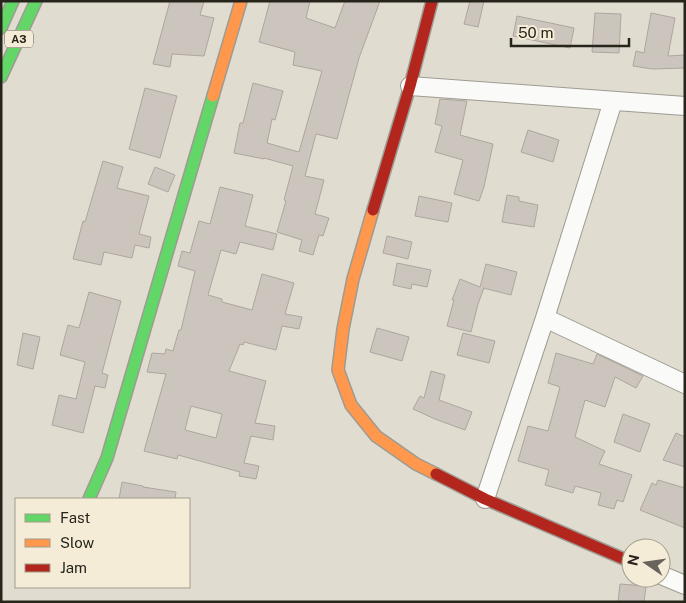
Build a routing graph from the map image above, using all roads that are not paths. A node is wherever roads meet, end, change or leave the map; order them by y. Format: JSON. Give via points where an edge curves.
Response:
{"nodes":[{"id":1,"x":13,"y":1,"type":"edge"},
{"id":2,"x":36,"y":1,"type":"edge"},
{"id":3,"x":241,"y":1,"type":"edge"},
{"id":4,"x":432,"y":1,"type":"edge"},
{"id":5,"x":1,"y":28,"type":"edge"},
{"id":6,"x":1,"y":77,"type":"edge"},
{"id":7,"x":410,"y":86,"type":"junction"},
{"id":8,"x":613,"y":101,"type":"junction"},
{"id":9,"x":685,"y":106,"type":"edge"},
{"id":10,"x":545,"y":318,"type":"junction"},
{"id":11,"x":685,"y":384,"type":"edge"},
{"id":12,"x":90,"y":498,"type":"edge"},
{"id":13,"x":486,"y":498,"type":"junction"},
{"id":14,"x":621,"y":558,"type":"edge"},
{"id":15,"x":671,"y":579,"type":"edge"},
{"id":16,"x":685,"y":585,"type":"edge"}],
"edges":[{"from":1,"to":5,"type":"main road","number":"A3"},
{"from":2,"to":6,"type":"main road","number":"A3"},
{"from":3,"to":12,"type":"main road","via":[[107,458]]},
{"from":4,"to":7,"type":"main road"},
{"from":7,"to":8,"type":"street"},
{"from":7,"to":13,"type":"main road","via":[[353,279],[342,329],[338,370],[351,405],[376,436],[416,464]]},
{"from":8,"to":9,"type":"street"},
{"from":8,"to":10,"type":"street"},
{"from":10,"to":11,"type":"street"},
{"from":10,"to":13,"type":"street"},
{"from":13,"to":14,"type":"main road"},
{"from":15,"to":16,"type":"street"}]}
